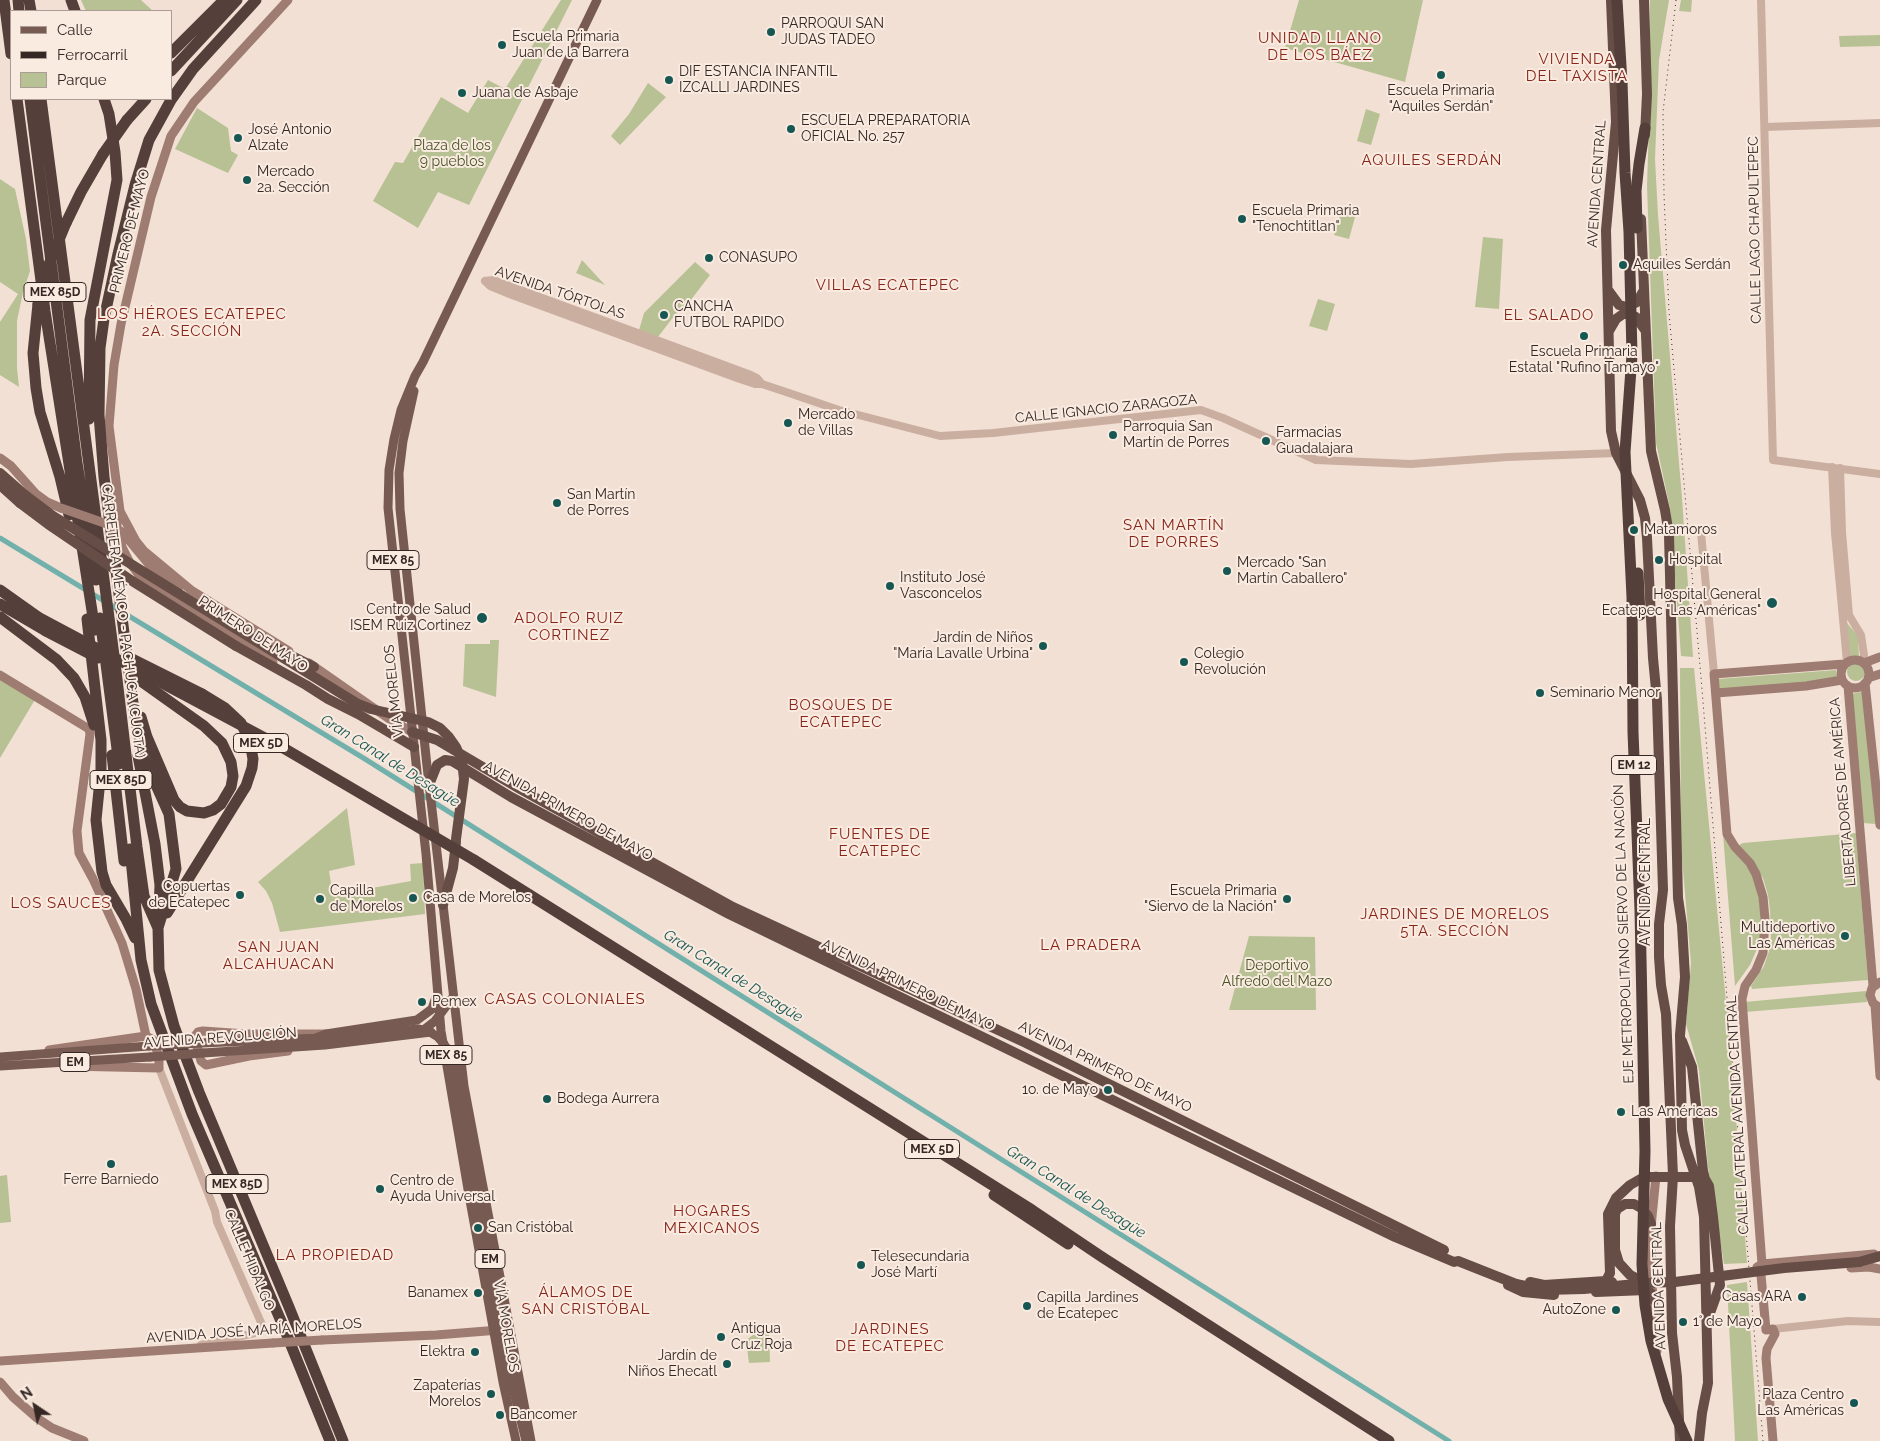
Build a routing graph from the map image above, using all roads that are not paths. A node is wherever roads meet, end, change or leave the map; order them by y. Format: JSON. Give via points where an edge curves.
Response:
{"nodes":[{"id":1,"x":4,"y":0,"type":"edge"},
{"id":2,"x":224,"y":0,"type":"edge"},
{"id":3,"x":237,"y":0,"type":"edge"},
{"id":4,"x":256,"y":0,"type":"edge"},
{"id":5,"x":288,"y":0,"type":"edge"},
{"id":6,"x":597,"y":0,"type":"edge"},
{"id":7,"x":1612,"y":0,"type":"edge"},
{"id":8,"x":1617,"y":0,"type":"edge"},
{"id":9,"x":1621,"y":0,"type":"edge"},
{"id":10,"x":1644,"y":0,"type":"edge"},
{"id":11,"x":1761,"y":0,"type":"edge"},
{"id":12,"x":0,"y":16,"type":"edge"},
{"id":13,"x":10,"y":46,"type":"edge"},
{"id":14,"x":172,"y":52,"type":"edge"},
{"id":15,"x":10,"y":54,"type":"edge"},
{"id":16,"x":172,"y":70,"type":"edge"},
{"id":17,"x":1622,"y":82,"type":"junction"},
{"id":18,"x":172,"y":99,"type":"edge"},
{"id":19,"x":17,"y":100,"type":"edge"},
{"id":20,"x":30,"y":100,"type":"edge"},
{"id":21,"x":42,"y":100,"type":"edge"},
{"id":22,"x":104,"y":100,"type":"edge"},
{"id":23,"x":145,"y":100,"type":"edge"},
{"id":24,"x":171,"y":100,"type":"edge"},
{"id":25,"x":1880,"y":124,"type":"edge"},
{"id":26,"x":1765,"y":127,"type":"junction"},
{"id":27,"x":1645,"y":128,"type":"junction"},
{"id":28,"x":117,"y":180,"type":"junction"},
{"id":29,"x":1606,"y":287,"type":"junction"},
{"id":30,"x":1644,"y":290,"type":"junction"},
{"id":31,"x":1608,"y":333,"type":"junction"},
{"id":32,"x":1646,"y":334,"type":"junction"},
{"id":33,"x":423,"y":362,"type":"junction"},
{"id":34,"x":758,"y":382,"type":"junction"},
{"id":35,"x":1616,"y":453,"type":"junction"},
{"id":36,"x":0,"y":458,"type":"edge"},
{"id":37,"x":1836,"y":468,"type":"junction"},
{"id":38,"x":0,"y":472,"type":"edge"},
{"id":39,"x":1880,"y":474,"type":"edge"},
{"id":40,"x":104,"y":476,"type":"junction"},
{"id":41,"x":0,"y":485,"type":"edge"},
{"id":42,"x":120,"y":511,"type":"junction"},
{"id":43,"x":1701,"y":532,"type":"dead end"},
{"id":44,"x":123,"y":560,"type":"junction"},
{"id":45,"x":99,"y":578,"type":"junction"},
{"id":46,"x":176,"y":584,"type":"junction"},
{"id":47,"x":0,"y":590,"type":"edge"},
{"id":48,"x":191,"y":590,"type":"junction"},
{"id":49,"x":0,"y":604,"type":"edge"},
{"id":50,"x":104,"y":614,"type":"junction"},
{"id":51,"x":0,"y":617,"type":"edge"},
{"id":52,"x":87,"y":643,"type":"junction"},
{"id":53,"x":247,"y":644,"type":"junction"},
{"id":54,"x":1880,"y":657,"type":"edge"},
{"id":55,"x":1863,"y":662,"type":"junction"},
{"id":56,"x":1846,"y":663,"type":"junction"},
{"id":57,"x":317,"y":668,"type":"junction"},
{"id":58,"x":1714,"y":674,"type":"junction"},
{"id":59,"x":1880,"y":674,"type":"edge"},
{"id":60,"x":0,"y":675,"type":"edge"},
{"id":61,"x":134,"y":681,"type":"junction"},
{"id":62,"x":1867,"y":681,"type":"junction"},
{"id":63,"x":1845,"y":683,"type":"junction"},
{"id":64,"x":309,"y":686,"type":"junction"},
{"id":65,"x":1716,"y":694,"type":"junction"},
{"id":66,"x":409,"y":695,"type":"junction"},
{"id":67,"x":381,"y":713,"type":"junction"},
{"id":68,"x":412,"y":732,"type":"junction"},
{"id":69,"x":424,"y":735,"type":"junction"},
{"id":70,"x":414,"y":748,"type":"junction"},
{"id":71,"x":430,"y":769,"type":"junction"},
{"id":72,"x":429,"y":785,"type":"joint"},
{"id":73,"x":1880,"y":825,"type":"edge"},
{"id":74,"x":472,"y":862,"type":"junction"},
{"id":75,"x":707,"y":897,"type":"junction"},
{"id":76,"x":443,"y":905,"type":"junction"},
{"id":77,"x":126,"y":919,"type":"junction"},
{"id":78,"x":158,"y":928,"type":"junction"},
{"id":79,"x":140,"y":949,"type":"junction"},
{"id":80,"x":1877,"y":984,"type":"edge"},
{"id":81,"x":437,"y":991,"type":"junction"},
{"id":82,"x":453,"y":997,"type":"junction"},
{"id":83,"x":1877,"y":1006,"type":"edge"},
{"id":84,"x":440,"y":1015,"type":"junction"},
{"id":85,"x":441,"y":1030,"type":"junction"},
{"id":86,"x":419,"y":1034,"type":"junction"},
{"id":87,"x":146,"y":1036,"type":"junction"},
{"id":88,"x":1680,"y":1036,"type":"junction"},
{"id":89,"x":326,"y":1039,"type":"junction"},
{"id":90,"x":0,"y":1057,"type":"edge"},
{"id":91,"x":24,"y":1060,"type":"junction"},
{"id":92,"x":0,"y":1066,"type":"edge"},
{"id":93,"x":159,"y":1068,"type":"junction"},
{"id":94,"x":1880,"y":1076,"type":"edge"},
{"id":95,"x":466,"y":1095,"type":"junction"},
{"id":96,"x":452,"y":1097,"type":"junction"},
{"id":97,"x":1656,"y":1176,"type":"junction"},
{"id":98,"x":1673,"y":1176,"type":"junction"},
{"id":99,"x":1700,"y":1177,"type":"junction"},
{"id":100,"x":1651,"y":1224,"type":"junction"},
{"id":101,"x":1880,"y":1252,"type":"edge"},
{"id":102,"x":1880,"y":1256,"type":"edge"},
{"id":103,"x":1458,"y":1261,"type":"junction"},
{"id":104,"x":1861,"y":1262,"type":"junction"},
{"id":105,"x":1880,"y":1263,"type":"edge"},
{"id":106,"x":1762,"y":1264,"type":"junction"},
{"id":107,"x":1880,"y":1269,"type":"edge"},
{"id":108,"x":1761,"y":1275,"type":"junction"},
{"id":109,"x":1504,"y":1280,"type":"junction"},
{"id":110,"x":1606,"y":1281,"type":"junction"},
{"id":111,"x":1646,"y":1283,"type":"junction"},
{"id":112,"x":1611,"y":1292,"type":"junction"},
{"id":113,"x":1654,"y":1300,"type":"junction"},
{"id":114,"x":1880,"y":1322,"type":"edge"},
{"id":115,"x":509,"y":1327,"type":"junction"},
{"id":116,"x":1773,"y":1329,"type":"junction"},
{"id":117,"x":493,"y":1331,"type":"junction"},
{"id":118,"x":184,"y":1349,"type":"junction"},
{"id":119,"x":0,"y":1360,"type":"edge"},
{"id":120,"x":0,"y":1382,"type":"edge"},
{"id":121,"x":1662,"y":1396,"type":"junction"},
{"id":122,"x":1678,"y":1398,"type":"junction"},
{"id":123,"x":1683,"y":1440,"type":"edge"},
{"id":124,"x":84,"y":1441,"type":"edge"},
{"id":125,"x":330,"y":1441,"type":"edge"},
{"id":126,"x":343,"y":1441,"type":"edge"},
{"id":127,"x":516,"y":1441,"type":"edge"},
{"id":128,"x":526,"y":1441,"type":"edge"},
{"id":129,"x":531,"y":1441,"type":"edge"},
{"id":130,"x":1377,"y":1441,"type":"edge"},
{"id":131,"x":1389,"y":1441,"type":"edge"},
{"id":132,"x":1697,"y":1441,"type":"edge"},
{"id":133,"x":1773,"y":1441,"type":"edge"}],
"edges":[{"from":1,"to":13,"type":"highway"},
{"from":2,"to":14,"type":"highway"},
{"from":3,"to":16,"type":"highway"},
{"from":4,"to":18,"type":"highway"},
{"from":5,"to":42,"type":"main road","name":"PRIMERO DE MAYO","via":[[194,102],[170,136],[150,197],[114,365],[109,426]]},
{"from":6,"to":33,"type":"main road","number":"MEX 85"},
{"from":7,"to":29,"type":"highway","name":"AVENIDA CENTRAL","via":[[1616,122],[1607,208]]},
{"from":8,"to":17,"type":"highway"},
{"from":9,"to":17,"type":"highway","name":"EJE METROPOLITANO SIERVO DE LA NACIÓN","number":"EM 12"},
{"from":10,"to":27,"type":"highway"},
{"from":11,"to":26,"type":"street","name":"CALLE LAGO CHAPULTEPEC"},
{"from":12,"to":15,"type":"highway"},
{"from":17,"to":123,"type":"highway","name":"EJE METROPOLITANO SIERVO DE LA NACIÓN","number":"EM 12","bridge":true,"via":[[1632,346],[1625,452],[1632,597],[1644,1132],[1642,1264],[1651,1341]]},
{"from":19,"to":45,"type":"highway","via":[[77,523]]},
{"from":20,"to":45,"type":"highway","name":"CARRETERA MÉXICO - PACHUCA (CUOTA)","number":"MEX 85D","via":[[78,463]]},
{"from":21,"to":45,"type":"highway","name":"CARRETERA MÉXICO - PACHUCA (CUOTA)","number":"MEX 85D"},
{"from":22,"to":28,"type":"highway"},
{"from":23,"to":45,"type":"highway","bridge":true,"via":[[126,120],[103,154],[66,223],[47,269],[38,304],[33,352],[37,400],[60,477]]},
{"from":24,"to":40,"type":"highway","via":[[149,140],[135,184],[104,319],[98,374]]},
{"from":25,"to":26,"type":"street"},
{"from":26,"to":37,"type":"street","name":"CALLE LAGO CHAPULTEPEC","via":[[1773,460]]},
{"from":27,"to":30,"type":"highway","via":[[1641,213]]},
{"from":27,"to":132,"type":"highway","name":"EJE METROPOLITANO SIERVO DE LA NACIÓN","number":"EM 12","bridge":true,"via":[[1636,191],[1638,356],[1631,452],[1640,596],[1640,732],[1652,1151],[1648,1263],[1652,1304],[1666,1373],[1681,1412]]},
{"from":28,"to":40,"type":"highway","via":[[114,234],[95,341],[94,407]]},
{"from":28,"to":45,"type":"highway","via":[[90,320],[89,342],[88,417],[105,533]]},
{"from":29,"to":30,"type":"highway","via":[[1619,305],[1627,307],[1636,302]]},
{"from":29,"to":31,"type":"highway","name":"AVENIDA CENTRAL"},
{"from":30,"to":32,"type":"highway"},
{"from":31,"to":32,"type":"highway","via":[[1616,319],[1627,314],[1640,320]]},
{"from":31,"to":35,"type":"highway","name":"AVENIDA CENTRAL","via":[[1611,431]]},
{"from":32,"to":88,"type":"highway","via":[[1650,451],[1669,535],[1678,898],[1685,977]]},
{"from":33,"to":66,"type":"main road","name":"VÍA MORELOS","number":"MEX 85","via":[[401,410],[389,478],[388,508]]},
{"from":33,"to":69,"type":"main road","name":"VÍA MORELOS","number":"MEX 85","via":[[412,397],[399,473]]},
{"from":34,"to":34,"type":"street","name":"AVENIDA TÓRTOLAS","via":[[493,280],[485,281],[512,295]]},
{"from":34,"to":35,"type":"street","name":"CALLE IGNACIO ZARAGOZA","via":[[839,410],[940,436],[1201,410],[1316,460],[1411,464]]},
{"from":35,"to":98,"type":"highway","name":"AVENIDA CENTRAL","via":[[1640,500],[1647,538],[1657,700],[1663,890],[1659,957],[1666,1014]]},
{"from":36,"to":46,"type":"main road","bridge":true,"via":[[47,502],[122,532],[151,567]]},
{"from":37,"to":39,"type":"street"},
{"from":37,"to":55,"type":"street","via":[[1849,615],[1861,635]]},
{"from":37,"to":56,"type":"street","via":[[1835,533]]},
{"from":38,"to":44,"type":"highway","number":"MEX 85","bridge":true,"via":[[53,516]]},
{"from":40,"to":45,"type":"highway"},
{"from":41,"to":64,"type":"highway","bridge":true,"via":[[48,524],[236,646]]},
{"from":42,"to":48,"type":"main road","name":"PRIMERO DE MAYO","via":[[144,551]]},
{"from":42,"to":53,"type":"main road","name":"PRIMERO DE MAYO","via":[[117,529],[122,547],[139,575]]},
{"from":43,"to":58,"type":"street","name":"CALLE LATERAL AVENIDA CENTRAL"},
{"from":44,"to":57,"type":"highway","bridge":true,"via":[[166,580],[278,649]]},
{"from":44,"to":76,"type":"highway","number":"MEX 85","bridge":true,"via":[[358,704],[428,722],[449,737],[462,762],[464,779],[453,868]]},
{"from":45,"to":50,"type":"highway","name":"CARRETERA MÉXICO - PACHUCA (CUOTA)","number":"MEX 85D"},
{"from":45,"to":50,"type":"highway"},
{"from":45,"to":50,"type":"highway"},
{"from":46,"to":48,"type":"main road"},
{"from":46,"to":53,"type":"main road"},
{"from":47,"to":52,"type":"highway","number":"MEX 5D","bridge":true,"via":[[38,617]]},
{"from":48,"to":57,"type":"main road","name":"PRIMERO DE MAYO"},
{"from":49,"to":61,"type":"highway","number":"MEX 5D","bridge":true},
{"from":50,"to":61,"type":"highway"},
{"from":50,"to":77,"type":"highway","via":[[101,770],[96,820],[104,880]]},
{"from":50,"to":78,"type":"highway","name":"CARRETERA MÉXICO - PACHUCA (CUOTA)","number":"MEX 85D","via":[[144,896]]},
{"from":50,"to":78,"type":"highway","via":[[148,803],[160,885]]},
{"from":50,"to":79,"type":"highway","name":"CARRETERA MÉXICO - PACHUCA (CUOTA)","number":"MEX 85D"},
{"from":51,"to":77,"type":"highway","via":[[57,660],[74,678],[85,697],[97,740],[90,810],[98,873]]},
{"from":52,"to":74,"type":"highway","number":"MEX 5D","bridge":true,"via":[[280,746]]},
{"from":52,"to":78,"type":"highway","bridge":true,"via":[[136,660],[202,694],[241,723],[250,742],[253,759],[246,786]]},
{"from":53,"to":64,"type":"main road","name":"PRIMERO DE MAYO"},
{"from":54,"to":55,"type":"main road"},
{"from":55,"to":56,"type":"main road","via":[[1854,660]]},
{"from":55,"to":62,"type":"main road","via":[[1868,670]]},
{"from":56,"to":58,"type":"main road"},
{"from":56,"to":63,"type":"main road","via":[[1841,674]]},
{"from":57,"to":64,"type":"main road","via":[[323,676],[322,682],[317,687]]},
{"from":57,"to":67,"type":"main road","name":"PRIMERO DE MAYO"},
{"from":58,"to":65,"type":"main road","name":"CALLE LATERAL AVENIDA CENTRAL"},
{"from":59,"to":62,"type":"main road"},
{"from":60,"to":87,"type":"main road","via":[[89,729],[77,831],[79,854],[122,943]]},
{"from":61,"to":61,"type":"highway","via":[[216,736],[227,750],[233,776],[231,787],[221,804],[213,810],[204,813],[186,811],[174,800],[147,737]]},
{"from":61,"to":74,"type":"highway","number":"MEX 5D","via":[[292,761]]},
{"from":61,"to":78,"type":"highway","via":[[139,743],[169,814],[176,869]]},
{"from":62,"to":63,"type":"main road","via":[[1857,688]]},
{"from":62,"to":73,"type":"main road"},
{"from":63,"to":65,"type":"main road"},
{"from":63,"to":80,"type":"main road","name":"LIBERTADORES DE AMÉRICA"},
{"from":64,"to":70,"type":"highway","name":"PRIMERO DE MAYO"},
{"from":65,"to":106,"type":"main road","name":"CALLE LATERAL AVENIDA CENTRAL","via":[[1727,834],[1756,874],[1765,919],[1763,953],[1745,986],[1742,999]]},
{"from":66,"to":67,"type":"main road","via":[[406,704],[393,714]]},
{"from":66,"to":68,"type":"main road","name":"VÍA MORELOS","number":"MEX 85"},
{"from":67,"to":68,"type":"main road","name":"PRIMERO DE MAYO"},
{"from":68,"to":69,"type":"highway","name":"PRIMERO DE MAYO"},
{"from":68,"to":70,"type":"main road","name":"VÍA MORELOS","number":"MEX 85"},
{"from":69,"to":71,"type":"main road","name":"VÍA MORELOS","number":"MEX 85"},
{"from":69,"to":75,"type":"highway","name":"AVENIDA PRIMERO DE MAYO"},
{"from":70,"to":81,"type":"main road","name":"VÍA MORELOS","number":"MEX 85"},
{"from":71,"to":72,"type":"highway"},
{"from":71,"to":75,"type":"highway","name":"AVENIDA PRIMERO DE MAYO","via":[[445,760],[452,761],[511,797]]},
{"from":72,"to":76,"type":"main road","name":"VÍA MORELOS","number":"MEX 85"},
{"from":74,"to":130,"type":"highway","number":"MEX 5D"},
{"from":74,"to":131,"type":"highway","number":"MEX 5D","via":[[1032,1210]]},
{"from":75,"to":103,"type":"highway","name":"AVENIDA PRIMERO DE MAYO","via":[[1396,1237]]},
{"from":75,"to":103,"type":"highway","name":"AVENIDA PRIMERO DE MAYO","via":[[1026,1043],[1456,1256]]},
{"from":76,"to":82,"type":"main road","name":"VÍA MORELOS","number":"MEX 85"},
{"from":77,"to":79,"type":"highway"},
{"from":78,"to":126,"type":"highway","name":"CARRETERA MÉXICO - PACHUCA (CUOTA)","number":"MEX 85D","via":[[159,970],[188,1065]]},
{"from":79,"to":125,"type":"highway","name":"CARRETERA MÉXICO - PACHUCA (CUOTA)","number":"MEX 85D","via":[[148,994],[172,1063]]},
{"from":80,"to":83,"type":"main road","name":"LIBERTADORES DE AMÉRICA","via":[[1870,995]]},
{"from":81,"to":84,"type":"main road","name":"VÍA MORELOS","number":"MEX 85"},
{"from":81,"to":89,"type":"main road","via":[[432,1008],[417,1020]]},
{"from":82,"to":84,"type":"main road"},
{"from":82,"to":95,"type":"main road","name":"VÍA MORELOS","number":"MEX 85"},
{"from":83,"to":94,"type":"main road"},
{"from":84,"to":85,"type":"main road","name":"VÍA MORELOS","number":"MEX 85"},
{"from":84,"to":86,"type":"main road"},
{"from":85,"to":86,"type":"main road","name":"AVENIDA REVOLUCIÓN","number":"EM"},
{"from":85,"to":96,"type":"main road","name":"VÍA MORELOS","number":"MEX 85"},
{"from":86,"to":89,"type":"main road","name":"AVENIDA REVOLUCIÓN","number":"EM"},
{"from":87,"to":91,"type":"main road","via":[[57,1049]]},
{"from":87,"to":93,"type":"main road","via":[[153,1040]]},
{"from":88,"to":99,"type":"highway","via":[[1692,1067]]},
{"from":88,"to":99,"type":"highway","via":[[1682,1130]]},
{"from":89,"to":89,"type":"main road","via":[[203,1031],[196,1033],[194,1039],[201,1061],[208,1065],[249,1056],[317,1048]]},
{"from":89,"to":91,"type":"main road","name":"AVENIDA REVOLUCIÓN","number":"EM","bridge":true,"via":[[150,1057]]},
{"from":89,"to":91,"type":"main road","name":"AVENIDA REVOLUCIÓN","number":"EM","bridge":true,"via":[[149,1046]]},
{"from":89,"to":128,"type":"main road","number":"EM","bridge":true,"via":[[418,1029],[438,1037],[449,1052],[511,1380]]},
{"from":90,"to":91,"type":"main road","name":"AVENIDA REVOLUCIÓN","number":"EM"},
{"from":91,"to":92,"type":"main road","name":"AVENIDA REVOLUCIÓN","number":"EM"},
{"from":91,"to":93,"type":"main road"},
{"from":93,"to":118,"type":"street","name":"CALLE HIDALGO","via":[[218,1222],[262,1325],[262,1330],[256,1333]]},
{"from":95,"to":96,"type":"main road"},
{"from":95,"to":115,"type":"main road","name":"VÍA MORELOS","number":"MEX 85"},
{"from":96,"to":117,"type":"main road","name":"VÍA MORELOS","number":"MEX 85"},
{"from":97,"to":98,"type":"highway"},
{"from":97,"to":100,"type":"main road"},
{"from":97,"to":110,"type":"highway","via":[[1644,1177],[1630,1185],[1608,1210],[1610,1273]]},
{"from":98,"to":99,"type":"highway"},
{"from":98,"to":122,"type":"highway","name":"AVENIDA CENTRAL","via":[[1671,1316]]},
{"from":99,"to":132,"type":"highway","via":[[1708,1383]]},
{"from":100,"to":111,"type":"highway","bridge":true,"via":[[1642,1208],[1634,1204],[1625,1204],[1615,1214],[1619,1263],[1630,1275]]},
{"from":100,"to":113,"type":"main road"},
{"from":101,"to":106,"type":"main road"},
{"from":102,"to":104,"type":"highway"},
{"from":103,"to":109,"type":"highway","name":"AVENIDA PRIMERO DE MAYO"},
{"from":104,"to":105,"type":"highway"},
{"from":104,"to":111,"type":"highway","bridge":true},
{"from":106,"to":108,"type":"main road","name":"CALLE LATERAL AVENIDA CENTRAL","via":[[1757,1267]]},
{"from":107,"to":108,"type":"main road","via":[[1860,1267]]},
{"from":108,"to":116,"type":"main road","via":[[1766,1330]]},
{"from":109,"to":110,"type":"highway","via":[[1544,1285]]},
{"from":109,"to":111,"type":"highway","bridge":true,"via":[[1536,1289],[1567,1290]]},
{"from":109,"to":112,"type":"highway","via":[[1523,1292],[1546,1295]]},
{"from":110,"to":112,"type":"highway","via":[[1614,1285]]},
{"from":112,"to":113,"type":"highway","via":[[1646,1290],[1652,1293]]},
{"from":113,"to":121,"type":"main road"},
{"from":114,"to":116,"type":"street"},
{"from":115,"to":117,"type":"main road","name":"AVENIDA JOSÉ MARÍA MORELOS"},
{"from":115,"to":129,"type":"main road","name":"VÍA MORELOS","number":"MEX 85"},
{"from":116,"to":133,"type":"main road","via":[[1775,1334],[1766,1358]]},
{"from":117,"to":118,"type":"main road","name":"AVENIDA JOSÉ MARÍA MORELOS","bridge":true},
{"from":117,"to":127,"type":"main road","name":"VÍA MORELOS","number":"MEX 85"},
{"from":118,"to":119,"type":"main road","name":"AVENIDA JOSÉ MARÍA MORELOS"},
{"from":120,"to":124,"type":"main road","via":[[37,1418]]},
{"from":121,"to":122,"type":"highway"},
{"from":121,"to":123,"type":"highway"},
{"from":122,"to":123,"type":"highway","name":"AVENIDA CENTRAL"}]}
